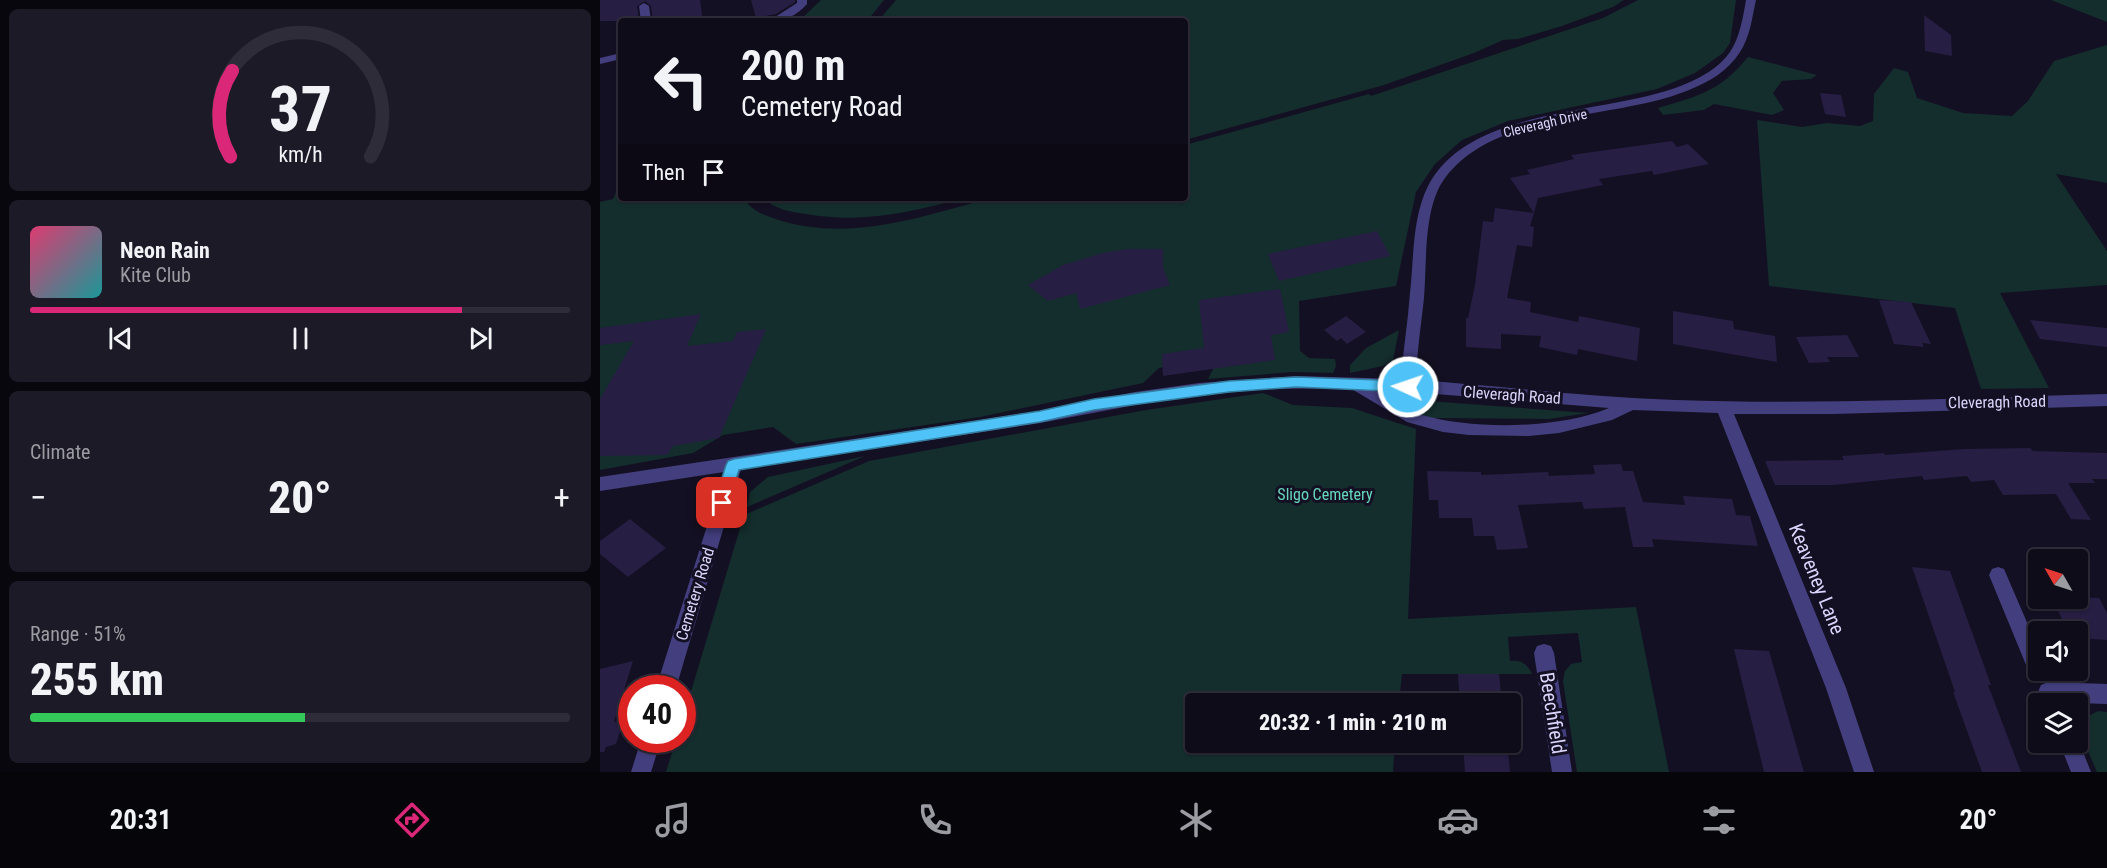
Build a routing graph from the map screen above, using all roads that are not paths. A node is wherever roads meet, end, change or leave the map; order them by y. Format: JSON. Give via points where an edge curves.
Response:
{"nodes":[{"id":1,"x":802,"y":0,"type":"edge"},
{"id":2,"x":1751,"y":0,"type":"edge"},
{"id":3,"x":644,"y":6,"type":"dead end"},
{"id":4,"x":646,"y":18,"type":"edge"},
{"id":5,"x":780,"y":18,"type":"edge"},
{"id":6,"x":618,"y":57,"type":"edge"},
{"id":7,"x":600,"y":60,"type":"edge"},
{"id":8,"x":1351,"y":383,"type":"junction"},
{"id":9,"x":1408,"y":387,"type":"junction"},
{"id":10,"x":2107,"y":400,"type":"edge"},
{"id":11,"x":1631,"y":404,"type":"junction"},
{"id":12,"x":1723,"y":406,"type":"junction"},
{"id":13,"x":734,"y":465,"type":"junction"},
{"id":14,"x":600,"y":484,"type":"edge"},
{"id":15,"x":1998,"y":575,"type":"dead end"},
{"id":16,"x":2028,"y":645,"type":"edge"},
{"id":17,"x":1544,"y":653,"type":"dead end"},
{"id":18,"x":670,"y":675,"type":"edge"},
{"id":19,"x":2107,"y":694,"type":"edge"},
{"id":20,"x":2088,"y":695,"type":"edge"},
{"id":21,"x":647,"y":753,"type":"edge"},
{"id":22,"x":2073,"y":753,"type":"edge"},
{"id":23,"x":641,"y":772,"type":"edge"},
{"id":24,"x":1562,"y":772,"type":"edge"},
{"id":25,"x":1864,"y":772,"type":"edge"},
{"id":26,"x":2081,"y":772,"type":"edge"}],
"edges":[{"from":1,"to":5,"type":"street","via":[[797,10]]},
{"from":2,"to":9,"type":"street","name":"Cleveragh Drive","via":[[1744,35],[1735,53],[1709,77],[1676,94],[1642,104],[1510,129],[1479,141],[1440,176],[1425,214]]},
{"from":3,"to":4,"type":"street"},
{"from":6,"to":7,"type":"street"},
{"from":8,"to":9,"type":"street","name":"Cleveragh Road"},
{"from":8,"to":11,"type":"street","via":[[1408,417],[1448,428],[1552,428],[1596,421]]},
{"from":8,"to":13,"type":"street","name":"Cleveragh Road","via":[[1296,382],[1155,395]]},
{"from":9,"to":11,"type":"street","name":"Cleveragh Road"},
{"from":10,"to":12,"type":"street","name":"Cleveragh Road"},
{"from":11,"to":12,"type":"street","name":"Cleveragh Road"},
{"from":12,"to":25,"type":"street","name":"Keaveney Lane","via":[[1836,688]]},
{"from":13,"to":14,"type":"street","name":"Cleveragh Road"},
{"from":13,"to":18,"type":"street","name":"Cemetery Road"},
{"from":15,"to":16,"type":"street"},
{"from":17,"to":24,"type":"street","name":"Beechfield"},
{"from":19,"to":20,"type":"street"},
{"from":21,"to":23,"type":"street"},
{"from":22,"to":26,"type":"street"}]}
